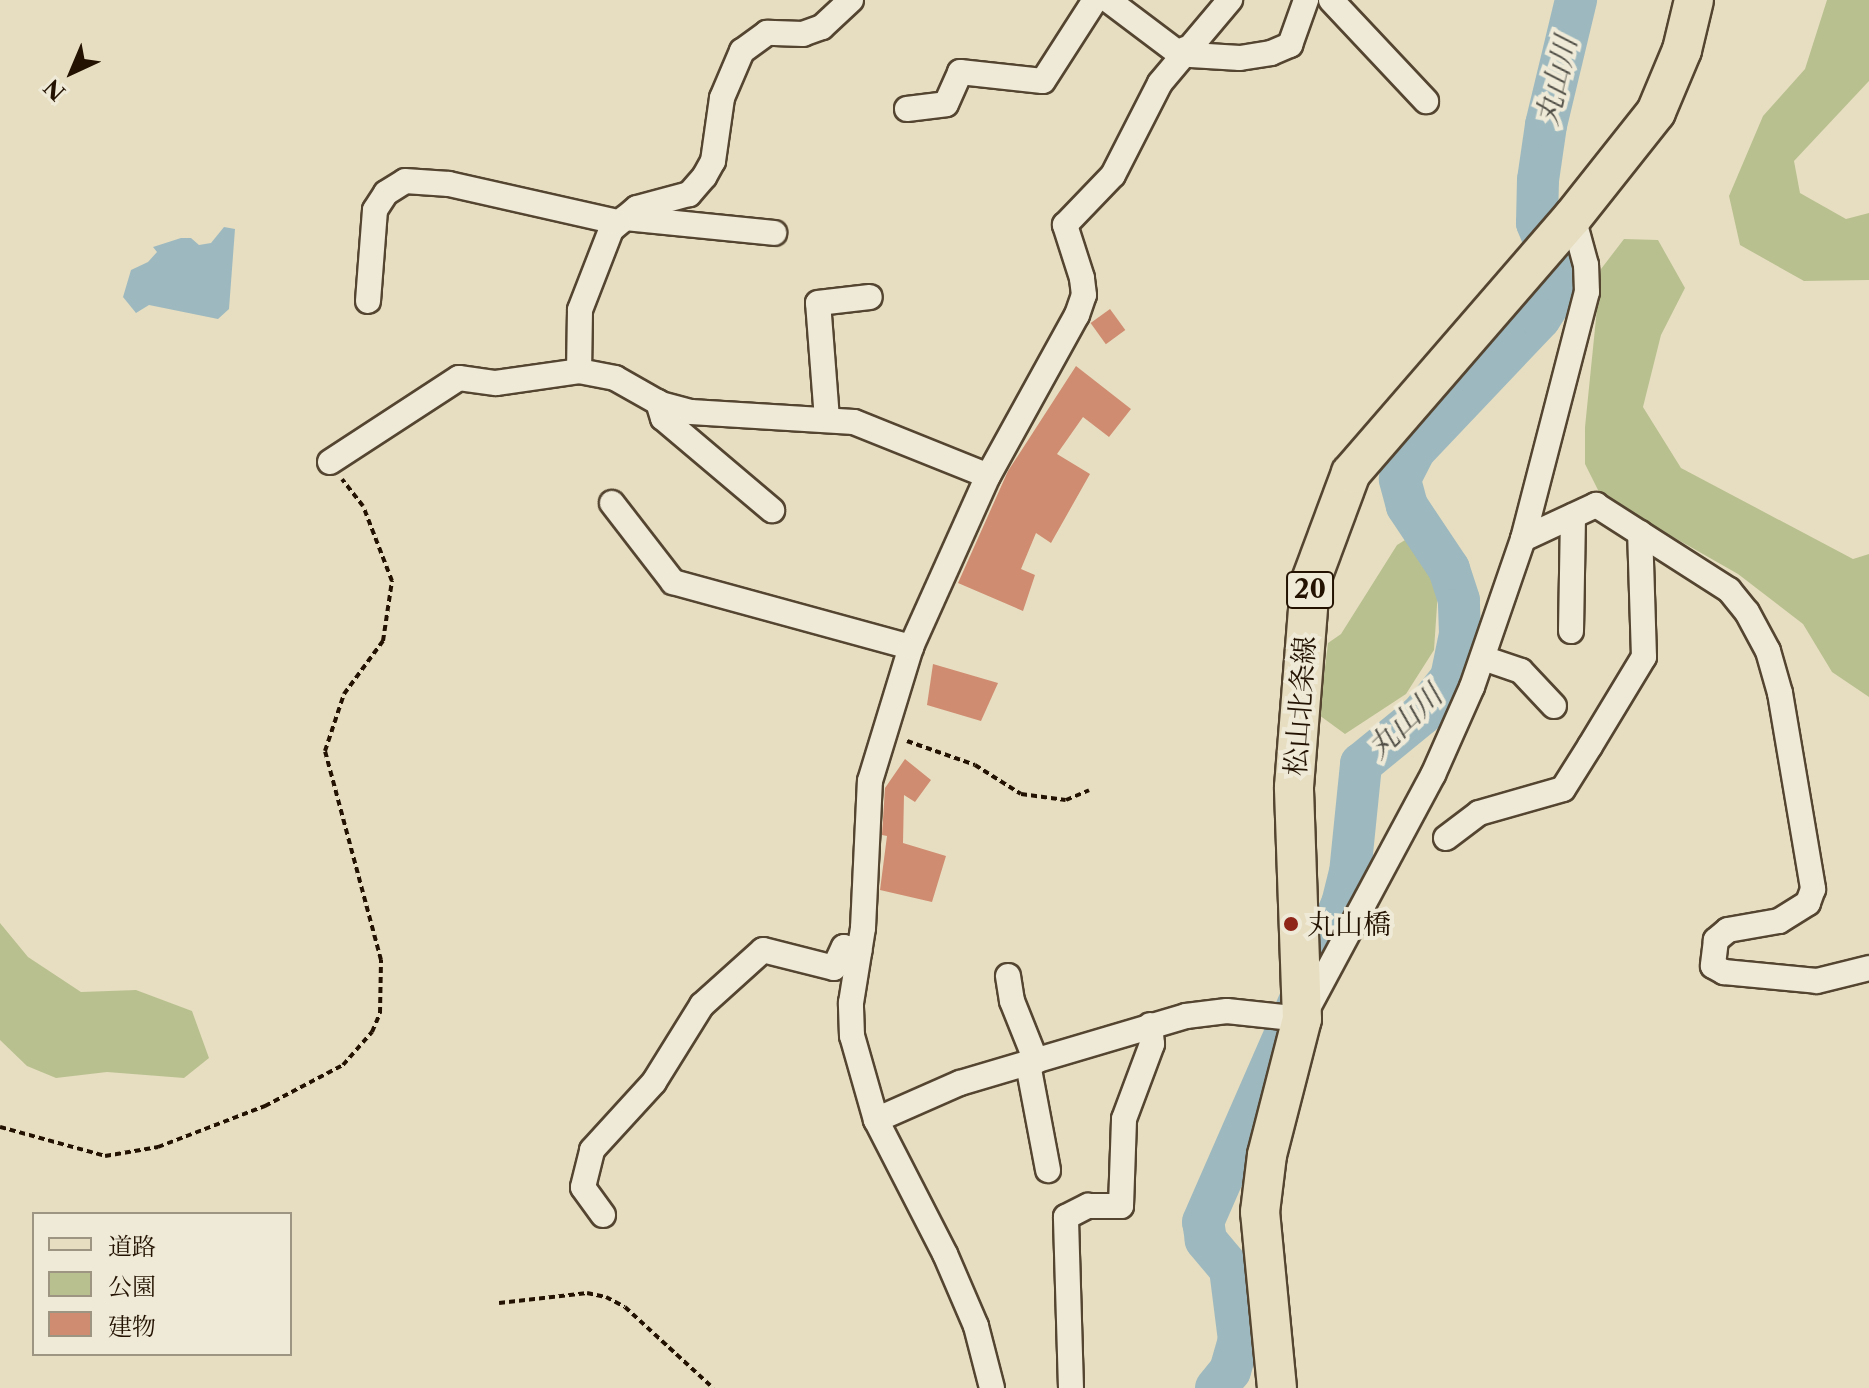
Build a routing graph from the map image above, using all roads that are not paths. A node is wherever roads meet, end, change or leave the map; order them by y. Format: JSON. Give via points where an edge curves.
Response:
{"nodes":[{"id":1,"x":851,"y":0,"type":"edge"},
{"id":2,"x":1095,"y":0,"type":"edge"},
{"id":3,"x":1108,"y":0,"type":"edge"},
{"id":4,"x":1230,"y":0,"type":"edge"},
{"id":5,"x":1306,"y":0,"type":"edge"},
{"id":6,"x":1331,"y":0,"type":"edge"},
{"id":7,"x":1694,"y":0,"type":"edge"},
{"id":8,"x":1183,"y":52,"type":"junction"},
{"id":9,"x":1426,"y":101,"type":"dead end"},
{"id":10,"x":907,"y":109,"type":"dead end"},
{"id":11,"x":1573,"y":218,"type":"junction"},
{"id":12,"x":620,"y":220,"type":"junction"},
{"id":13,"x":774,"y":233,"type":"dead end"},
{"id":14,"x":870,"y":297,"type":"dead end"},
{"id":15,"x":368,"y":301,"type":"dead end"},
{"id":16,"x":579,"y":371,"type":"junction"},
{"id":17,"x":658,"y":402,"type":"junction"},
{"id":18,"x":827,"y":419,"type":"junction"},
{"id":19,"x":330,"y":462,"type":"road end"},
{"id":20,"x":988,"y":476,"type":"junction"},
{"id":21,"x":612,"y":503,"type":"dead end"},
{"id":22,"x":772,"y":510,"type":"dead end"},
{"id":23,"x":1573,"y":516,"type":"junction"},
{"id":24,"x":1640,"y":533,"type":"junction"},
{"id":25,"x":1523,"y":539,"type":"junction"},
{"id":26,"x":1571,"y":631,"type":"dead end"},
{"id":27,"x":911,"y":647,"type":"junction"},
{"id":28,"x":1483,"y":658,"type":"junction"},
{"id":29,"x":1554,"y":706,"type":"dead end"},
{"id":30,"x":1446,"y":838,"type":"dead end"},
{"id":31,"x":859,"y":951,"type":"junction"},
{"id":32,"x":1869,"y":968,"type":"edge"},
{"id":33,"x":1008,"y":976,"type":"dead end"},
{"id":34,"x":1302,"y":1018,"type":"junction"},
{"id":35,"x":1150,"y":1025,"type":"junction"},
{"id":36,"x":1032,"y":1063,"type":"junction"},
{"id":37,"x":876,"y":1120,"type":"junction"},
{"id":38,"x":1048,"y":1170,"type":"dead end"},
{"id":39,"x":603,"y":1215,"type":"dead end"},
{"id":40,"x":992,"y":1388,"type":"edge"},
{"id":41,"x":1071,"y":1388,"type":"edge"},
{"id":42,"x":1277,"y":1388,"type":"edge"}],
"edges":[{"from":1,"to":12,"type":"street","via":[[838,16],[803,34],[767,33],[752,39],[722,98],[713,161],[704,177],[689,194],[637,208]]},
{"from":2,"to":10,"type":"street","via":[[1043,81],[960,72],[946,104]]},
{"from":3,"to":8,"type":"street"},
{"from":4,"to":8,"type":"street"},
{"from":5,"to":8,"type":"street","via":[[1290,45],[1240,58]]},
{"from":6,"to":9,"type":"street"},
{"from":7,"to":11,"type":"main road","name":"松山北条線","number":"20","via":[[1678,63],[1656,112]]},
{"from":8,"to":20,"type":"street","via":[[1160,83],[1113,175],[1065,225],[1084,295]]},
{"from":11,"to":25,"type":"street","via":[[1586,265],[1587,292]]},
{"from":11,"to":34,"type":"main road","name":"松山北条線","number":"20","via":[[1351,473],[1310,583],[1294,787]]},
{"from":12,"to":13,"type":"street"},
{"from":12,"to":15,"type":"street","via":[[449,184],[405,181],[386,193],[375,210]]},
{"from":12,"to":16,"type":"street","via":[[582,299]]},
{"from":14,"to":18,"type":"street","via":[[818,303]]},
{"from":16,"to":17,"type":"street","via":[[615,378]]},
{"from":16,"to":19,"type":"street","via":[[496,383],[459,378]]},
{"from":17,"to":18,"type":"street","via":[[733,417]]},
{"from":17,"to":22,"type":"street","via":[[663,418]]},
{"from":18,"to":20,"type":"street","via":[[854,422]]},
{"from":20,"to":27,"type":"street"},
{"from":21,"to":27,"type":"street","via":[[673,582]]},
{"from":23,"to":24,"type":"street","via":[[1596,505]]},
{"from":23,"to":25,"type":"street"},
{"from":23,"to":26,"type":"street"},
{"from":24,"to":30,"type":"street","via":[[1644,657],[1563,789],[1479,813]]},
{"from":24,"to":32,"type":"street","via":[[1729,590],[1747,612],[1768,651],[1799,792],[1813,889],[1808,903],[1779,921],[1728,930],[1716,940],[1713,966],[1817,981]]},
{"from":25,"to":28,"type":"street"},
{"from":27,"to":31,"type":"street","via":[[870,781]]},
{"from":28,"to":29,"type":"street","via":[[1521,671]]},
{"from":28,"to":34,"type":"street","via":[[1433,775]]},
{"from":31,"to":37,"type":"street","via":[[852,1036]]},
{"from":31,"to":39,"type":"street","via":[[844,947],[834,968],[763,950],[702,1005],[654,1082],[592,1150],[583,1187]]},
{"from":33,"to":36,"type":"street"},
{"from":34,"to":35,"type":"street","via":[[1227,1011]]},
{"from":34,"to":42,"type":"main road","name":"松山北条線","number":"20","via":[[1267,1155],[1260,1212]]},
{"from":35,"to":36,"type":"street"},
{"from":35,"to":41,"type":"street","via":[[1152,1044],[1124,1119],[1121,1206],[1088,1206],[1066,1217]]},
{"from":36,"to":37,"type":"street","via":[[960,1083]]},
{"from":36,"to":38,"type":"street"},
{"from":37,"to":40,"type":"street","via":[[951,1268],[976,1326]]}]}
